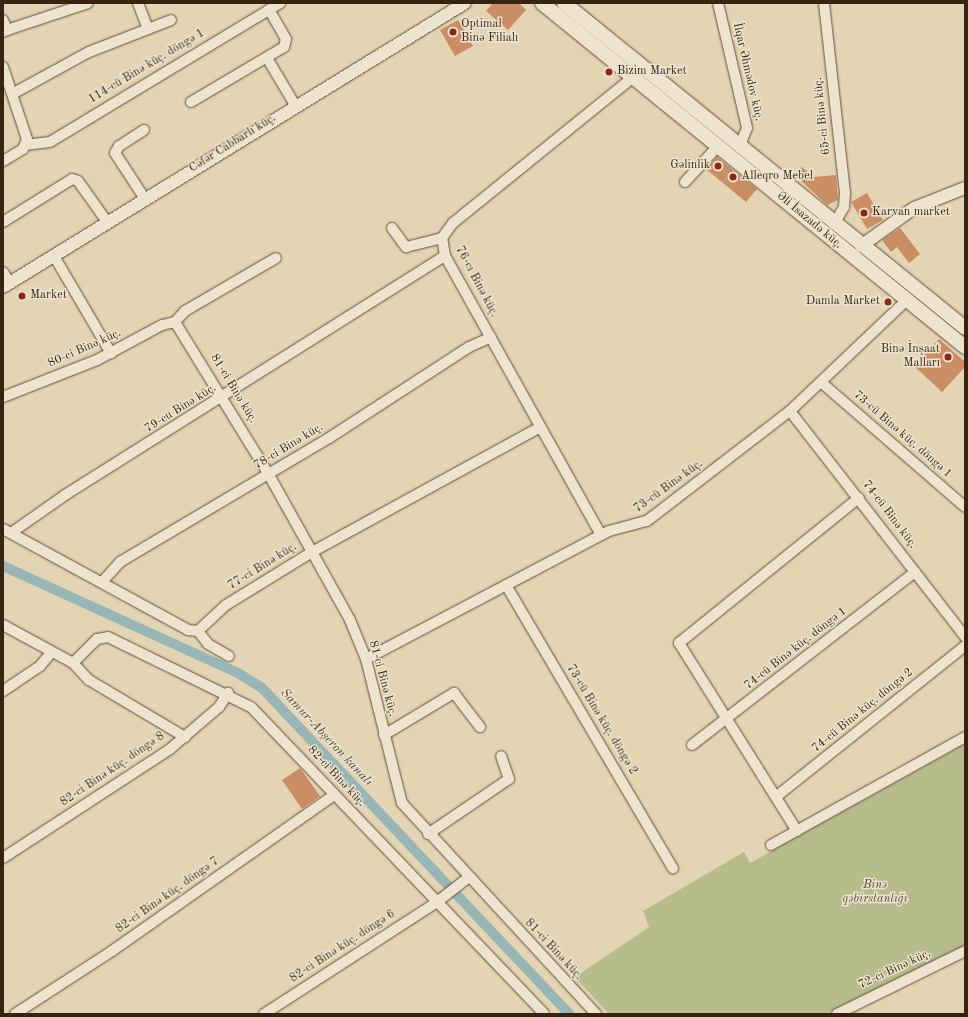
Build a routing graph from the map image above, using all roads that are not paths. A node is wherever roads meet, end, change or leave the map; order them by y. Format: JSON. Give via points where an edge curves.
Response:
{"nodes":[{"id":1,"x":88,"y":3,"type":"edge"},
{"id":2,"x":138,"y":3,"type":"edge"},
{"id":3,"x":280,"y":3,"type":"edge"},
{"id":4,"x":465,"y":3,"type":"edge"},
{"id":5,"x":542,"y":3,"type":"edge"},
{"id":6,"x":564,"y":3,"type":"edge"},
{"id":7,"x":718,"y":3,"type":"edge"},
{"id":8,"x":824,"y":3,"type":"edge"},
{"id":9,"x":269,"y":9,"type":"junction"},
{"id":10,"x":3,"y":20,"type":"edge"},
{"id":11,"x":171,"y":20,"type":"dead end"},
{"id":12,"x":148,"y":29,"type":"junction"},
{"id":13,"x":5,"y":31,"type":"edge"},
{"id":14,"x":266,"y":58,"type":"junction"},
{"id":15,"x":3,"y":67,"type":"edge"},
{"id":16,"x":633,"y":78,"type":"junction"},
{"id":17,"x":6,"y":83,"type":"edge"},
{"id":18,"x":14,"y":93,"type":"junction"},
{"id":19,"x":191,"y":102,"type":"dead end"},
{"id":20,"x":295,"y":105,"type":"junction"},
{"id":21,"x":144,"y":130,"type":"dead end"},
{"id":22,"x":25,"y":145,"type":"junction"},
{"id":23,"x":740,"y":145,"type":"junction"},
{"id":24,"x":718,"y":146,"type":"junction"},
{"id":25,"x":3,"y":161,"type":"edge"},
{"id":26,"x":778,"y":177,"type":"junction"},
{"id":27,"x":685,"y":182,"type":"dead end"},
{"id":28,"x":768,"y":187,"type":"junction"},
{"id":29,"x":965,"y":188,"type":"edge"},
{"id":30,"x":145,"y":200,"type":"junction"},
{"id":31,"x":3,"y":222,"type":"edge"},
{"id":32,"x":108,"y":223,"type":"junction"},
{"id":33,"x":834,"y":224,"type":"junction"},
{"id":34,"x":392,"y":228,"type":"dead end"},
{"id":35,"x":442,"y":238,"type":"junction"},
{"id":36,"x":861,"y":246,"type":"junction"},
{"id":37,"x":54,"y":256,"type":"junction"},
{"id":38,"x":446,"y":256,"type":"junction"},
{"id":39,"x":276,"y":258,"type":"dead end"},
{"id":40,"x":3,"y":272,"type":"edge"},
{"id":41,"x":7,"y":285,"type":"edge"},
{"id":42,"x":907,"y":300,"type":"junction"},
{"id":43,"x":175,"y":322,"type":"junction"},
{"id":44,"x":965,"y":328,"type":"edge"},
{"id":45,"x":490,"y":337,"type":"junction"},
{"id":46,"x":965,"y":346,"type":"edge"},
{"id":47,"x":112,"y":353,"type":"junction"},
{"id":48,"x":822,"y":383,"type":"junction"},
{"id":49,"x":3,"y":397,"type":"edge"},
{"id":50,"x":223,"y":398,"type":"junction"},
{"id":51,"x":790,"y":411,"type":"junction"},
{"id":52,"x":540,"y":427,"type":"junction"},
{"id":53,"x":269,"y":475,"type":"junction"},
{"id":54,"x":859,"y":498,"type":"junction"},
{"id":55,"x":965,"y":507,"type":"edge"},
{"id":56,"x":7,"y":531,"type":"edge"},
{"id":57,"x":601,"y":535,"type":"junction"},
{"id":58,"x":312,"y":552,"type":"junction"},
{"id":59,"x":915,"y":572,"type":"junction"},
{"id":60,"x":103,"y":581,"type":"junction"},
{"id":61,"x":506,"y":585,"type":"junction"},
{"id":62,"x":3,"y":625,"type":"edge"},
{"id":63,"x":198,"y":630,"type":"junction"},
{"id":64,"x":965,"y":637,"type":"edge"},
{"id":65,"x":965,"y":646,"type":"edge"},
{"id":66,"x":51,"y":654,"type":"junction"},
{"id":67,"x":229,"y":656,"type":"dead end"},
{"id":68,"x":366,"y":659,"type":"junction"},
{"id":69,"x":73,"y":663,"type":"junction"},
{"id":70,"x":3,"y":691,"type":"edge"},
{"id":71,"x":228,"y":693,"type":"junction"},
{"id":72,"x":730,"y":718,"type":"junction"},
{"id":73,"x":480,"y":728,"type":"dead end"},
{"id":74,"x":384,"y":735,"type":"junction"},
{"id":75,"x":185,"y":737,"type":"junction"},
{"id":76,"x":965,"y":737,"type":"edge"},
{"id":77,"x":692,"y":745,"type":"dead end"},
{"id":78,"x":501,"y":756,"type":"dead end"},
{"id":79,"x":334,"y":795,"type":"junction"},
{"id":80,"x":777,"y":796,"type":"junction"},
{"id":81,"x":797,"y":830,"type":"junction"},
{"id":82,"x":428,"y":834,"type":"junction"},
{"id":83,"x":770,"y":846,"type":"dead end"},
{"id":84,"x":3,"y":858,"type":"edge"},
{"id":85,"x":673,"y":868,"type":"dead end"},
{"id":86,"x":468,"y":878,"type":"junction"},
{"id":87,"x":437,"y":902,"type":"junction"},
{"id":88,"x":965,"y":951,"type":"edge"},
{"id":89,"x":541,"y":1013,"type":"edge"},
{"id":90,"x":15,"y":1014,"type":"edge"},
{"id":91,"x":264,"y":1014,"type":"edge"},
{"id":92,"x":596,"y":1014,"type":"edge"},
{"id":93,"x":838,"y":1014,"type":"edge"}],
"edges":[{"from":1,"to":13,"type":"street"},
{"from":2,"to":12,"type":"street"},
{"from":3,"to":9,"type":"street","name":"114-cü Binə küç. döngə 1"},
{"from":4,"to":20,"type":"street","name":"Cəfər Cabbarlı küç."},
{"from":5,"to":16,"type":"main road","name":"Əli İsazadə küç."},
{"from":6,"to":23,"type":"main road","name":"Əli İsazadə küç."},
{"from":7,"to":23,"type":"street","name":"İlqar Əhmədov küç.","via":[[747,128]]},
{"from":8,"to":33,"type":"street","name":"65-ci Binə küç.","via":[[845,192],[844,207]]},
{"from":9,"to":14,"type":"street","via":[[287,43]]},
{"from":9,"to":22,"type":"street","name":"114-cü Binə küç. döngə 1","via":[[50,142]]},
{"from":10,"to":13,"type":"street"},
{"from":11,"to":12,"type":"street"},
{"from":12,"to":18,"type":"street","via":[[89,52]]},
{"from":14,"to":19,"type":"street"},
{"from":14,"to":20,"type":"street"},
{"from":15,"to":17,"type":"street"},
{"from":16,"to":24,"type":"main road","name":"Əli İsazadə küç."},
{"from":16,"to":35,"type":"street","name":"76-cı Binə küç.","via":[[452,223]]},
{"from":17,"to":18,"type":"street"},
{"from":18,"to":22,"type":"street","via":[[26,132]]},
{"from":20,"to":30,"type":"street","name":"Cəfər Cabbarlı küç."},
{"from":21,"to":30,"type":"street","via":[[119,146],[116,153]]},
{"from":22,"to":25,"type":"street"},
{"from":23,"to":26,"type":"main road","name":"Əli İsazadə küç."},
{"from":24,"to":27,"type":"street"},
{"from":24,"to":28,"type":"main road","name":"Əli İsazadə küç."},
{"from":26,"to":28,"type":"main road"},
{"from":26,"to":33,"type":"main road","name":"Əli İsazadə küç."},
{"from":28,"to":42,"type":"main road","name":"Əli İsazadə küç."},
{"from":29,"to":36,"type":"street","via":[[914,208]]},
{"from":30,"to":32,"type":"street","name":"Cəfər Cabbarlı küç."},
{"from":31,"to":32,"type":"street","via":[[72,179],[78,181]]},
{"from":32,"to":37,"type":"street","name":"Cəfər Cabbarlı küç."},
{"from":33,"to":36,"type":"main road","name":"Əli İsazadə küç."},
{"from":34,"to":35,"type":"street","via":[[406,247]]},
{"from":35,"to":38,"type":"street","name":"76-cı Binə küç."},
{"from":36,"to":44,"type":"main road","name":"Əli İsazadə küç."},
{"from":37,"to":41,"type":"street","name":"Cəfər Cabbarlı küç."},
{"from":37,"to":47,"type":"street"},
{"from":38,"to":45,"type":"street","name":"76-cı Binə küç."},
{"from":38,"to":50,"type":"street","name":"79-cu Binə küç."},
{"from":39,"to":43,"type":"street","via":[[185,311]]},
{"from":40,"to":41,"type":"street"},
{"from":42,"to":46,"type":"main road","name":"Əli İsazadə küç."},
{"from":42,"to":48,"type":"street","name":"73-cü Binə küç."},
{"from":43,"to":47,"type":"street","name":"80-ci Binə küç.","via":[[162,325]]},
{"from":43,"to":50,"type":"street","name":"81-ci Binə küç."},
{"from":45,"to":52,"type":"street","name":"76-cı Binə küç."},
{"from":45,"to":53,"type":"street","name":"78-ci Binə küç.","via":[[469,347]]},
{"from":47,"to":49,"type":"street","name":"80-ci Binə küç."},
{"from":48,"to":51,"type":"street","name":"73-cü Binə küç."},
{"from":48,"to":55,"type":"street","name":"73-cü Binə küç. döngə 1"},
{"from":50,"to":53,"type":"street","name":"81-ci Binə küç."},
{"from":50,"to":56,"type":"street","name":"79-cu Binə küç."},
{"from":51,"to":54,"type":"street","name":"74-cü Binə küç."},
{"from":51,"to":57,"type":"street","name":"73-cü Binə küç.","via":[[647,520]]},
{"from":52,"to":57,"type":"street","name":"76-cı Binə küç."},
{"from":52,"to":58,"type":"street","name":"77-ci Binə küç."},
{"from":53,"to":58,"type":"street","name":"81-ci Binə küç."},
{"from":53,"to":60,"type":"street","name":"78-ci Binə küç.","via":[[120,562]]},
{"from":54,"to":59,"type":"street","name":"74-cü Binə küç."},
{"from":54,"to":72,"type":"street","via":[[679,643]]},
{"from":56,"to":60,"type":"street"},
{"from":57,"to":61,"type":"street","name":"73-cü Binə küç."},
{"from":58,"to":63,"type":"street","name":"77-ci Binə küç.","via":[[226,605]]},
{"from":58,"to":68,"type":"street","name":"81-ci Binə küç.","via":[[350,620]]},
{"from":59,"to":64,"type":"street","name":"74-cü Binə küç."},
{"from":59,"to":72,"type":"street","name":"74-cü Binə küç. döngə 1"},
{"from":60,"to":63,"type":"street","via":[[188,630]]},
{"from":61,"to":68,"type":"street","name":"73-cü Binə küç."},
{"from":61,"to":85,"type":"street","name":"73-cü Binə küç. döngə 2"},
{"from":62,"to":66,"type":"street"},
{"from":63,"to":67,"type":"street","via":[[208,644]]},
{"from":65,"to":80,"type":"street","name":"74-cü Binə küç. döngə 2"},
{"from":66,"to":69,"type":"street"},
{"from":66,"to":70,"type":"street","via":[[40,666]]},
{"from":68,"to":74,"type":"street","name":"81-ci Binə küç."},
{"from":69,"to":71,"type":"street","name":"82-ci Binə küç.","via":[[96,639],[108,637]]},
{"from":69,"to":75,"type":"street","via":[[89,680]]},
{"from":71,"to":75,"type":"street","name":"82-ci Binə küç. döngə 8","via":[[219,707]]},
{"from":71,"to":79,"type":"street","name":"82-ci Binə küç.","via":[[261,716]]},
{"from":72,"to":77,"type":"street","name":"74-cü Binə küç. döngə 1"},
{"from":72,"to":80,"type":"street"},
{"from":73,"to":74,"type":"street","via":[[454,693]]},
{"from":74,"to":82,"type":"street","name":"81-ci Binə küç.","via":[[402,803]]},
{"from":75,"to":84,"type":"street","name":"82-ci Binə küç. döngə 8","via":[[170,750]]},
{"from":76,"to":81,"type":"street"},
{"from":78,"to":82,"type":"street","via":[[509,779]]},
{"from":79,"to":87,"type":"street","name":"82-ci Binə küç."},
{"from":79,"to":90,"type":"street","name":"82-ci Binə küç. döngə 7","via":[[112,951]]},
{"from":80,"to":81,"type":"street"},
{"from":81,"to":83,"type":"street"},
{"from":82,"to":86,"type":"street","name":"81-ci Binə küç."},
{"from":86,"to":87,"type":"street","name":"82-ci Binə küç. döngə 6"},
{"from":86,"to":92,"type":"street","name":"81-ci Binə küç."},
{"from":87,"to":89,"type":"street","name":"82-ci Binə küç."},
{"from":87,"to":91,"type":"street","name":"82-ci Binə küç. döngə 6"},
{"from":88,"to":93,"type":"street","name":"72-ci Binə küç."}]}
